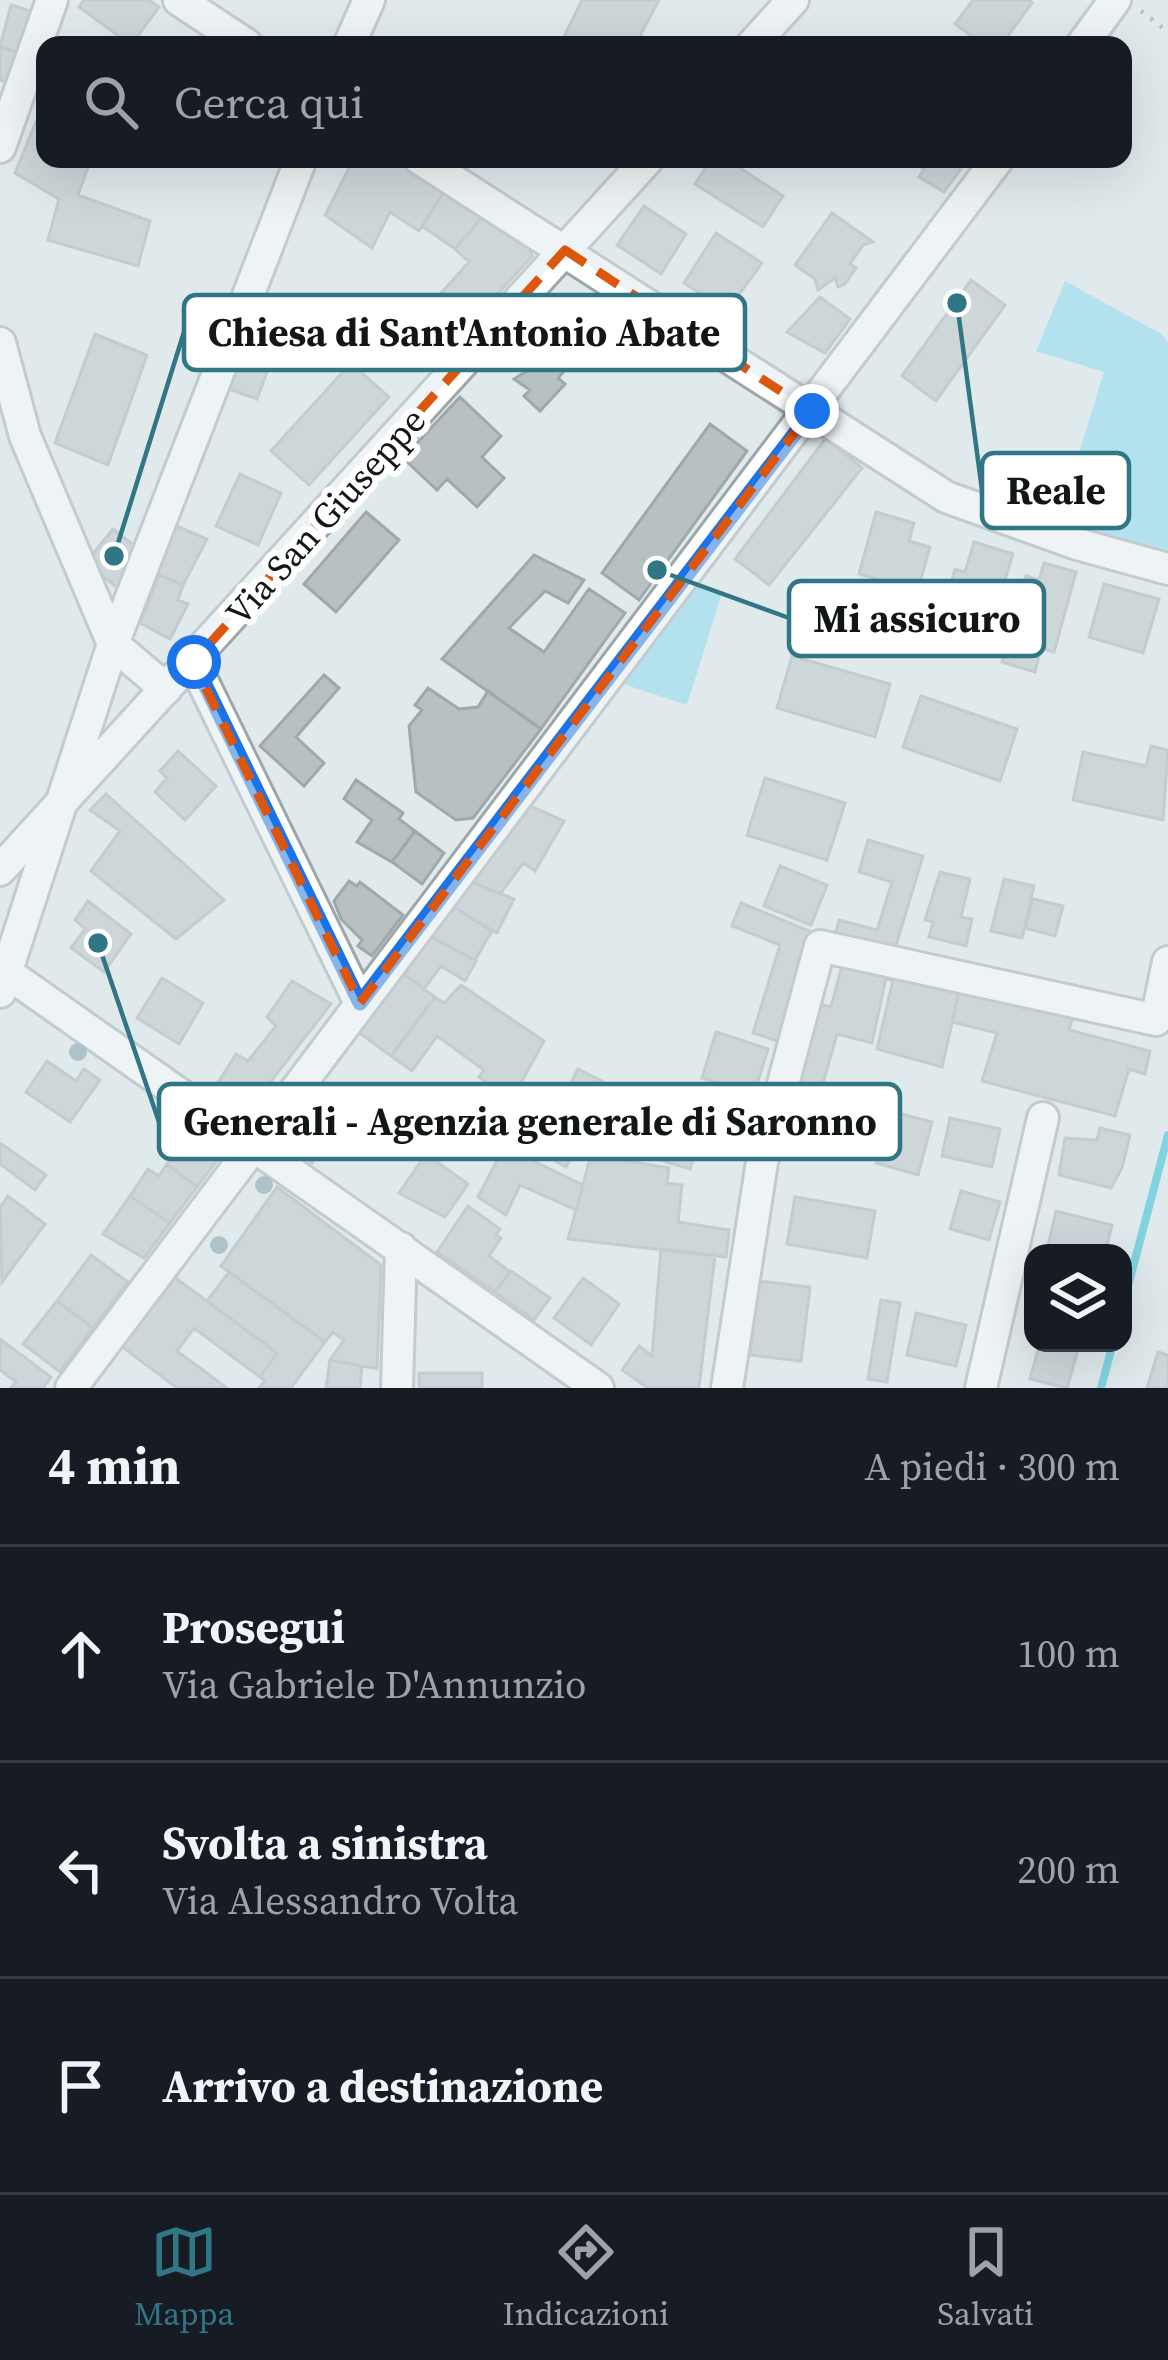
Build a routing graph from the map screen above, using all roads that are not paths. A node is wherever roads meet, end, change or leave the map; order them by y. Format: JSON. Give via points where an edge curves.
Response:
{"nodes":[{"id":1,"x":52,"y":0,"type":"edge"},
{"id":2,"x":179,"y":0,"type":"edge"},
{"id":3,"x":369,"y":0,"type":"edge"},
{"id":4,"x":793,"y":0,"type":"edge"},
{"id":5,"x":1115,"y":0,"type":"edge"},
{"id":6,"x":39,"y":36,"type":"edge"},
{"id":7,"x":233,"y":36,"type":"edge"},
{"id":8,"x":353,"y":36,"type":"edge"},
{"id":9,"x":760,"y":36,"type":"edge"},
{"id":10,"x":1089,"y":36,"type":"edge"},
{"id":11,"x":36,"y":45,"type":"edge"},
{"id":12,"x":0,"y":147,"type":"edge"},
{"id":13,"x":298,"y":168,"type":"edge"},
{"id":14,"x":434,"y":168,"type":"edge"},
{"id":15,"x":640,"y":168,"type":"edge"},
{"id":16,"x":991,"y":168,"type":"edge"},
{"id":17,"x":565,"y":250,"type":"junction"},
{"id":18,"x":0,"y":343,"type":"edge"},
{"id":19,"x":812,"y":411,"type":"junction"},
{"id":20,"x":12,"y":432,"type":"edge"},
{"id":21,"x":1168,"y":568,"type":"edge"},
{"id":22,"x":113,"y":644,"type":"junction"},
{"id":23,"x":194,"y":662,"type":"junction"},
{"id":24,"x":166,"y":688,"type":"junction"},
{"id":25,"x":68,"y":790,"type":"junction"},
{"id":26,"x":0,"y":870,"type":"edge"},
{"id":27,"x":1168,"y":962,"type":"edge"},
{"id":28,"x":2,"y":978,"type":"edge"},
{"id":29,"x":360,"y":1003,"type":"junction"},
{"id":30,"x":1043,"y":1118,"type":"dead end"},
{"id":31,"x":252,"y":1144,"type":"junction"},
{"id":32,"x":401,"y":1248,"type":"junction"},
{"id":33,"x":71,"y":1388,"type":"edge"},
{"id":34,"x":398,"y":1388,"type":"edge"},
{"id":35,"x":598,"y":1388,"type":"edge"},
{"id":36,"x":727,"y":1388,"type":"edge"},
{"id":37,"x":981,"y":1388,"type":"edge"}],
"edges":[{"from":1,"to":6,"type":"street"},
{"from":2,"to":7,"type":"street"},
{"from":3,"to":8,"type":"street"},
{"from":4,"to":9,"type":"street"},
{"from":5,"to":10,"type":"street"},
{"from":11,"to":12,"type":"street"},
{"from":13,"to":22,"type":"street"},
{"from":14,"to":17,"type":"street"},
{"from":15,"to":17,"type":"street","name":"Via San Giuseppe"},
{"from":16,"to":19,"type":"street"},
{"from":17,"to":19,"type":"street"},
{"from":17,"to":23,"type":"street","name":"Via San Giuseppe"},
{"from":18,"to":20,"type":"street"},
{"from":19,"to":21,"type":"street","via":[[946,497]]},
{"from":19,"to":29,"type":"street"},
{"from":20,"to":22,"type":"street"},
{"from":22,"to":24,"type":"street"},
{"from":22,"to":25,"type":"street"},
{"from":23,"to":24,"type":"street","name":"Via San Giuseppe"},
{"from":23,"to":29,"type":"street"},
{"from":24,"to":25,"type":"street","name":"Via San Giuseppe"},
{"from":25,"to":26,"type":"street","name":"Via San Giuseppe"},
{"from":25,"to":28,"type":"street"},
{"from":27,"to":36,"type":"street","via":[[1156,1020],[820,946],[762,1162]]},
{"from":28,"to":31,"type":"street"},
{"from":29,"to":31,"type":"street"},
{"from":30,"to":37,"type":"street"},
{"from":31,"to":32,"type":"street"},
{"from":31,"to":33,"type":"street"},
{"from":32,"to":34,"type":"street"},
{"from":32,"to":35,"type":"street"}]}
